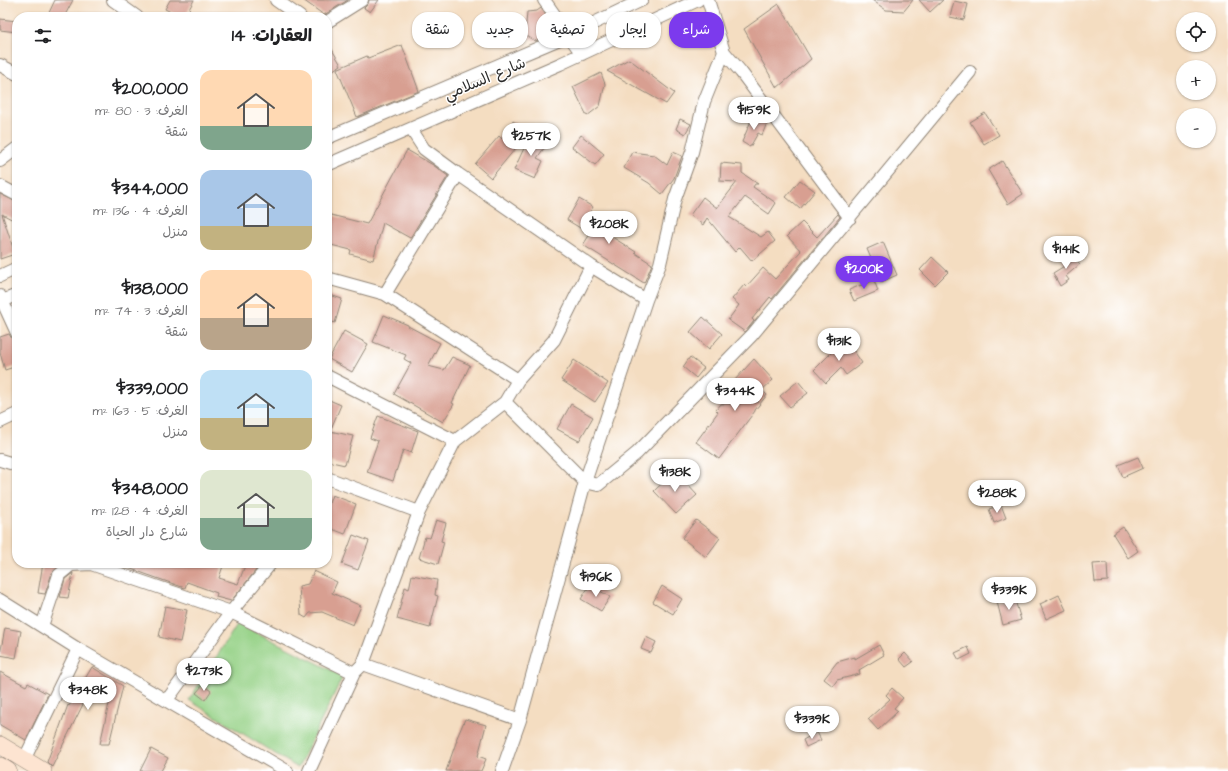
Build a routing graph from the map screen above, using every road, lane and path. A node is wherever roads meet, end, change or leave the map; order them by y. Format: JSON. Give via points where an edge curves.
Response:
{"nodes":[{"id":1,"x":113,"y":0,"type":"edge"},
{"id":2,"x":276,"y":0,"type":"edge"},
{"id":3,"x":362,"y":0,"type":"edge"},
{"id":4,"x":544,"y":0,"type":"edge"},
{"id":5,"x":642,"y":0,"type":"edge"},
{"id":6,"x":698,"y":0,"type":"edge"},
{"id":7,"x":708,"y":0,"type":"edge"},
{"id":8,"x":627,"y":3,"type":"edge"},
{"id":9,"x":130,"y":12,"type":"edge"},
{"id":10,"x":293,"y":12,"type":"edge"},
{"id":11,"x":553,"y":12,"type":"edge"},
{"id":12,"x":332,"y":19,"type":"edge"},
{"id":13,"x":598,"y":19,"type":"edge"},
{"id":14,"x":538,"y":48,"type":"edge"},
{"id":15,"x":578,"y":48,"type":"edge"},
{"id":16,"x":724,"y":52,"type":"junction"},
{"id":17,"x":582,"y":54,"type":"junction"},
{"id":18,"x":0,"y":65,"type":"edge"},
{"id":19,"x":12,"y":71,"type":"edge"},
{"id":20,"x":970,"y":72,"type":"dead end"},
{"id":21,"x":411,"y":129,"type":"junction"},
{"id":22,"x":332,"y":136,"type":"edge"},
{"id":23,"x":12,"y":152,"type":"edge"},
{"id":24,"x":0,"y":161,"type":"edge"},
{"id":25,"x":332,"y":163,"type":"edge"},
{"id":26,"x":458,"y":174,"type":"junction"},
{"id":27,"x":0,"y":186,"type":"edge"},
{"id":28,"x":12,"y":192,"type":"edge"},
{"id":29,"x":850,"y":218,"type":"junction"},
{"id":30,"x":591,"y":266,"type":"junction"},
{"id":31,"x":12,"y":270,"type":"edge"},
{"id":32,"x":0,"y":276,"type":"edge"},
{"id":33,"x":332,"y":279,"type":"edge"},
{"id":34,"x":385,"y":294,"type":"junction"},
{"id":35,"x":12,"y":297,"type":"edge"},
{"id":36,"x":1,"y":300,"type":"edge"},
{"id":37,"x":646,"y":300,"type":"junction"},
{"id":38,"x":12,"y":323,"type":"edge"},
{"id":39,"x":332,"y":379,"type":"edge"},
{"id":40,"x":518,"y":380,"type":"junction"},
{"id":41,"x":505,"y":402,"type":"junction"},
{"id":42,"x":12,"y":416,"type":"edge"},
{"id":43,"x":0,"y":422,"type":"edge"},
{"id":44,"x":455,"y":441,"type":"junction"},
{"id":45,"x":0,"y":460,"type":"edge"},
{"id":46,"x":12,"y":464,"type":"edge"},
{"id":47,"x":332,"y":480,"type":"edge"},
{"id":48,"x":584,"y":482,"type":"junction"},
{"id":49,"x":419,"y":512,"type":"junction"},
{"id":50,"x":67,"y":568,"type":"edge"},
{"id":51,"x":104,"y":568,"type":"edge"},
{"id":52,"x":267,"y":568,"type":"edge"},
{"id":53,"x":0,"y":600,"type":"edge"},
{"id":54,"x":231,"y":612,"type":"junction"},
{"id":55,"x":42,"y":626,"type":"junction"},
{"id":56,"x":78,"y":649,"type":"junction"},
{"id":57,"x":363,"y":664,"type":"junction"},
{"id":58,"x":354,"y":673,"type":"junction"},
{"id":59,"x":167,"y":700,"type":"junction"},
{"id":60,"x":520,"y":720,"type":"junction"},
{"id":61,"x":0,"y":746,"type":"edge"},
{"id":62,"x":24,"y":760,"type":"junction"},
{"id":63,"x":43,"y":771,"type":"edge"},
{"id":64,"x":287,"y":771,"type":"edge"},
{"id":65,"x":309,"y":771,"type":"edge"},
{"id":66,"x":502,"y":771,"type":"edge"}],
"edges":[{"from":1,"to":9,"type":"street"},
{"from":2,"to":10,"type":"street"},
{"from":3,"to":12,"type":"street"},
{"from":4,"to":11,"type":"street"},
{"from":5,"to":8,"type":"street","name":"شارع السلامي"},
{"from":6,"to":17,"type":"street","name":"شارع السلامي"},
{"from":7,"to":16,"type":"street"},
{"from":8,"to":13,"type":"street","name":"شارع السلامي"},
{"from":14,"to":22,"type":"street","name":"شارع السلامي"},
{"from":15,"to":17,"type":"street"},
{"from":16,"to":29,"type":"street"},
{"from":16,"to":37,"type":"street","via":[[704,102],[692,152],[675,199],[660,264]]},
{"from":17,"to":21,"type":"street","name":"شارع السلامي"},
{"from":18,"to":19,"type":"street"},
{"from":20,"to":29,"type":"street"},
{"from":21,"to":25,"type":"street","name":"شارع السلامي"},
{"from":21,"to":26,"type":"street","via":[[424,149]]},
{"from":23,"to":24,"type":"street"},
{"from":26,"to":30,"type":"street"},
{"from":26,"to":34,"type":"street"},
{"from":27,"to":28,"type":"street"},
{"from":29,"to":48,"type":"street","via":[[752,335],[637,453],[598,485]]},
{"from":30,"to":37,"type":"street"},
{"from":30,"to":40,"type":"street","via":[[554,340]]},
{"from":31,"to":32,"type":"street"},
{"from":33,"to":34,"type":"street"},
{"from":34,"to":40,"type":"street"},
{"from":35,"to":36,"type":"street"},
{"from":36,"to":38,"type":"street"},
{"from":37,"to":48,"type":"street"},
{"from":39,"to":44,"type":"street"},
{"from":40,"to":41,"type":"street"},
{"from":41,"to":44,"type":"street"},
{"from":41,"to":48,"type":"street"},
{"from":42,"to":43,"type":"street"},
{"from":44,"to":49,"type":"street"},
{"from":45,"to":46,"type":"street"},
{"from":47,"to":49,"type":"street"},
{"from":48,"to":60,"type":"street"},
{"from":49,"to":57,"type":"street"},
{"from":50,"to":55,"type":"street","via":[[59,575]]},
{"from":51,"to":54,"type":"street"},
{"from":52,"to":54,"type":"street"},
{"from":53,"to":55,"type":"street"},
{"from":54,"to":58,"type":"street"},
{"from":54,"to":59,"type":"street"},
{"from":55,"to":56,"type":"street"},
{"from":56,"to":59,"type":"street"},
{"from":56,"to":62,"type":"street"},
{"from":57,"to":58,"type":"street"},
{"from":57,"to":60,"type":"street"},
{"from":58,"to":65,"type":"street"},
{"from":59,"to":64,"type":"street"},
{"from":60,"to":66,"type":"street"},
{"from":61,"to":62,"type":"main road"},
{"from":62,"to":63,"type":"main road"}]}
